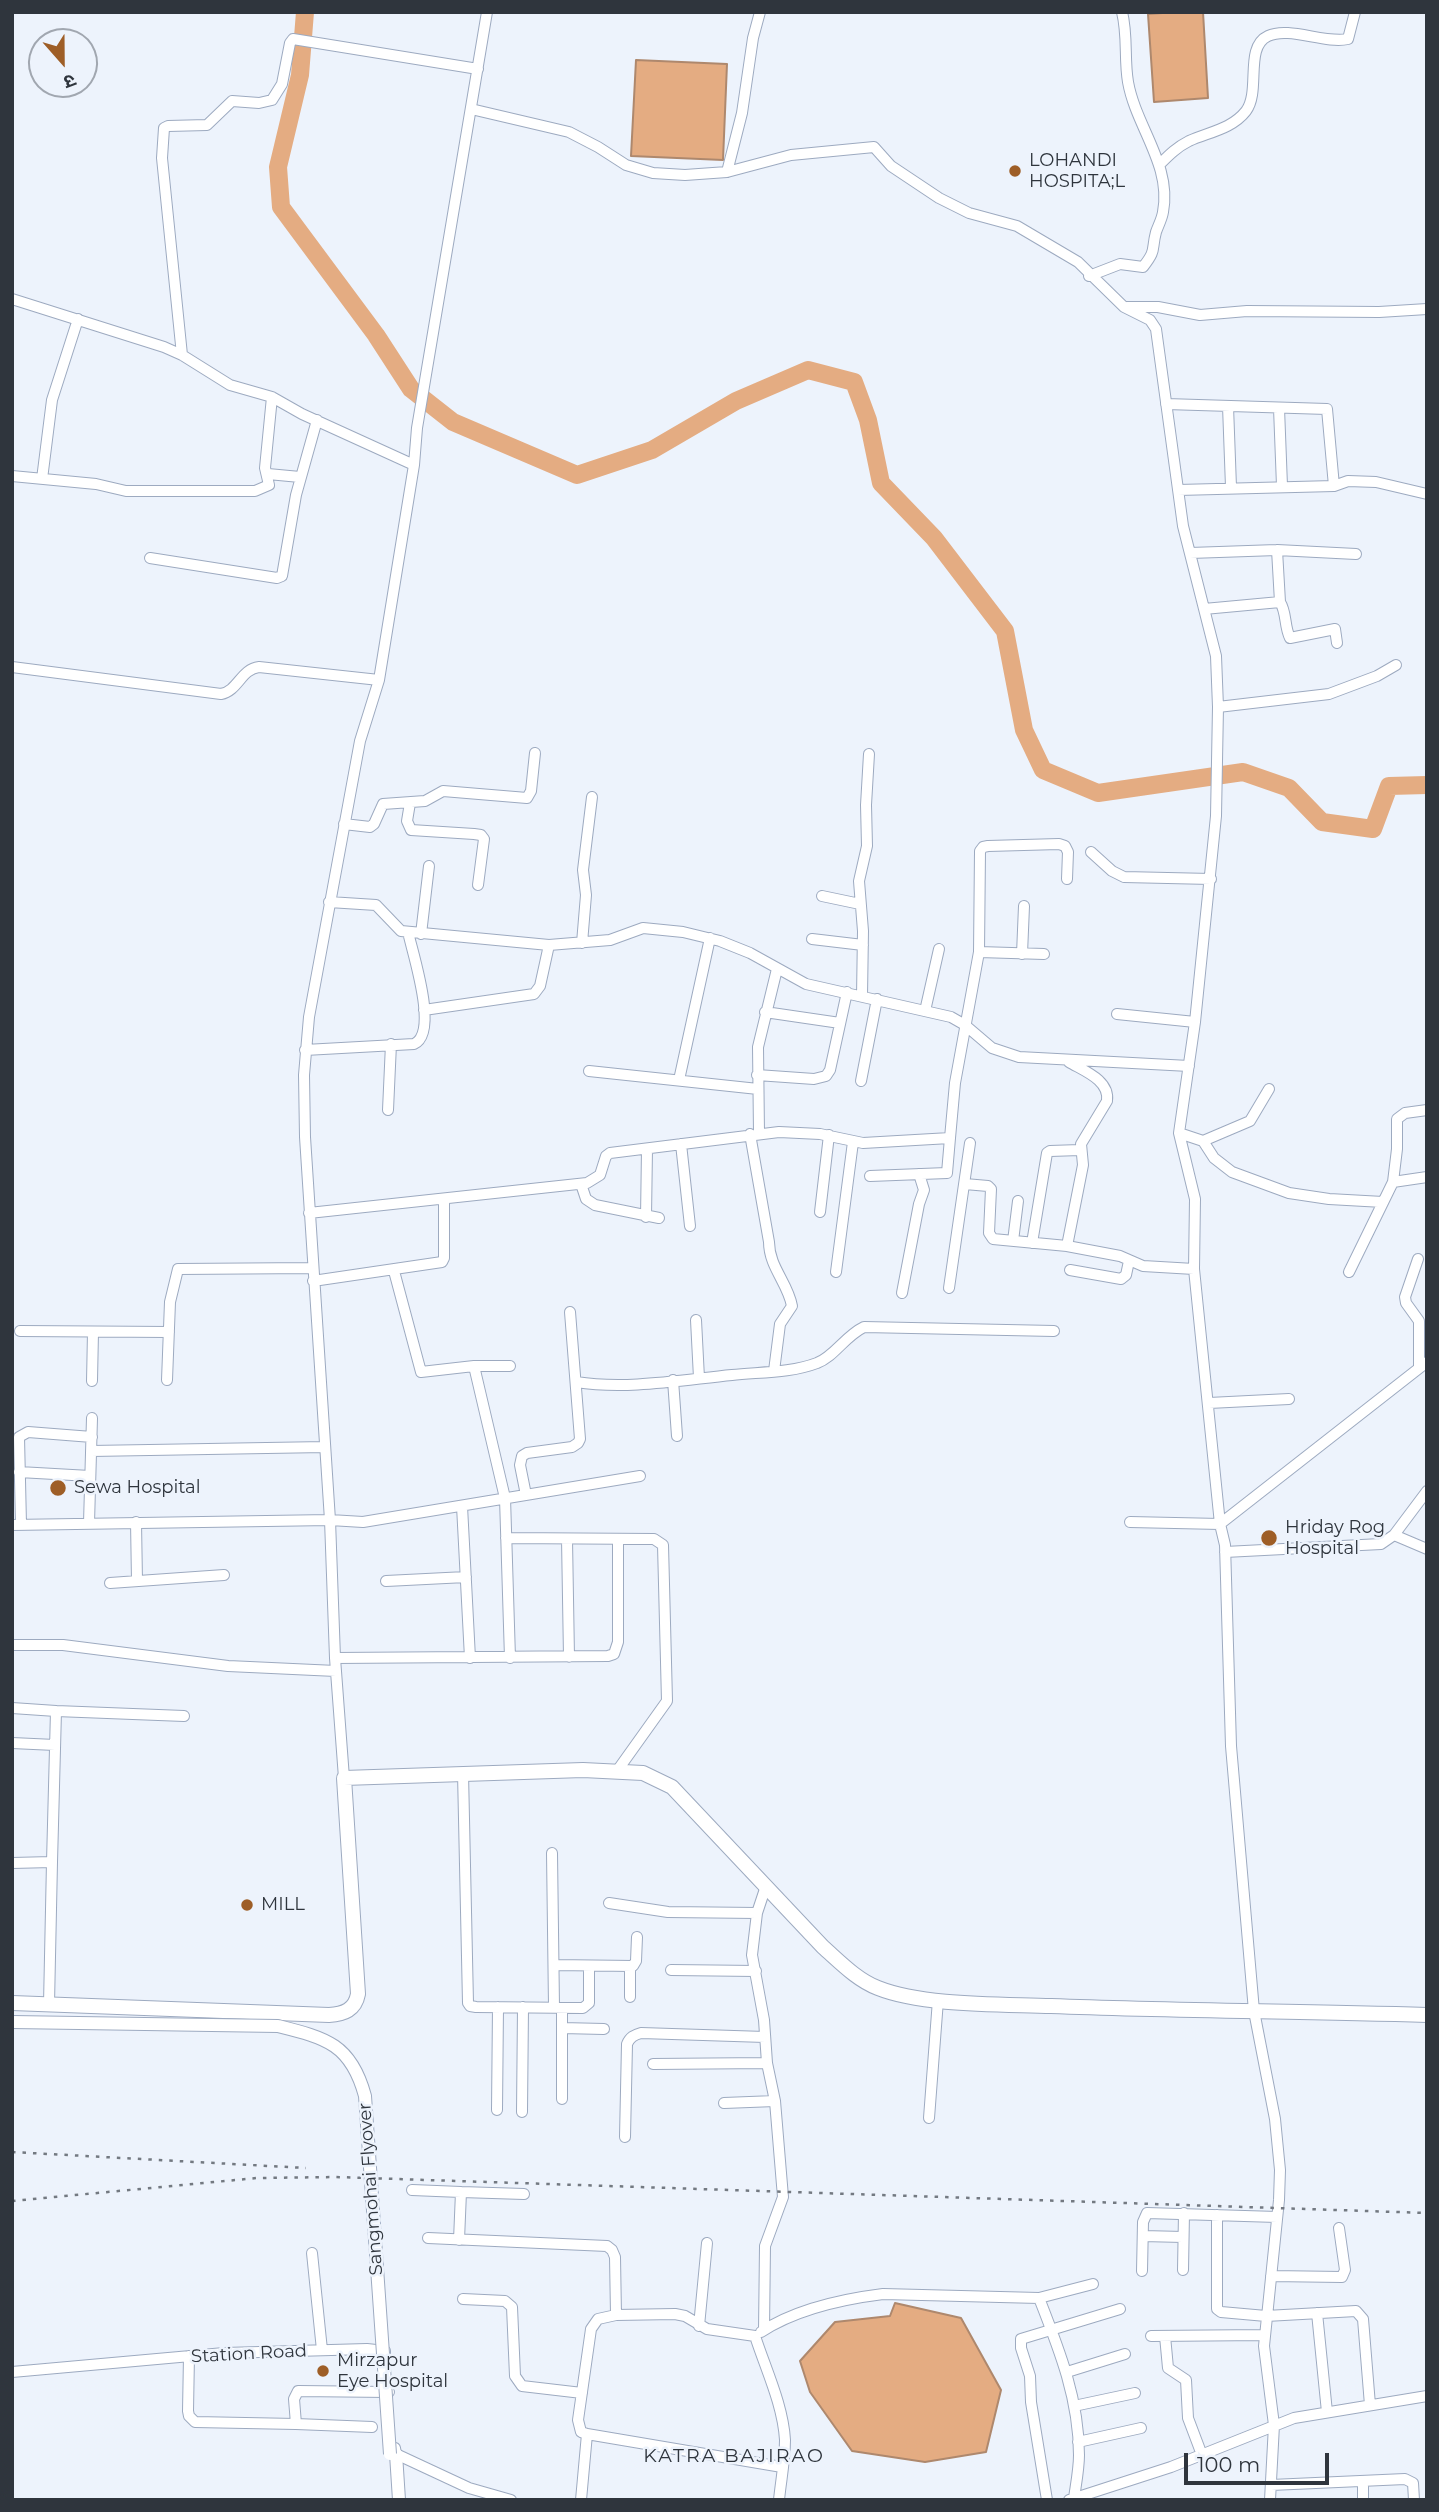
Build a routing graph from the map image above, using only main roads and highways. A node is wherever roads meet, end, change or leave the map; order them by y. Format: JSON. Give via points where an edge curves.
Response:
{"nodes":[{"id":1,"x":12,"y":2003,"type":"edge"},
{"id":2,"x":1427,"y":2015,"type":"edge"},
{"id":3,"x":12,"y":2022,"type":"edge"},
{"id":4,"x":393,"y":2454,"type":"junction"},
{"id":5,"x":392,"y":2500,"type":"edge"},
{"id":6,"x":399,"y":2500,"type":"edge"}],
"edges":[{"from":1,"to":2,"type":"highway","via":[[339,2014],[352,2008],[358,1994],[344,1779],[617,1771],[643,1773],[672,1787],[823,1947],[850,1971],[901,1995],[1093,2008]]},
{"from":3,"to":4,"type":"main road","name":"Sangmohai Flyover","bridge":true,"via":[[278,2026],[331,2042],[349,2060],[365,2096]]},
{"from":4,"to":5,"type":"main road","name":"Sangmohai Flyover"},
{"from":4,"to":6,"type":"main road"}]}
